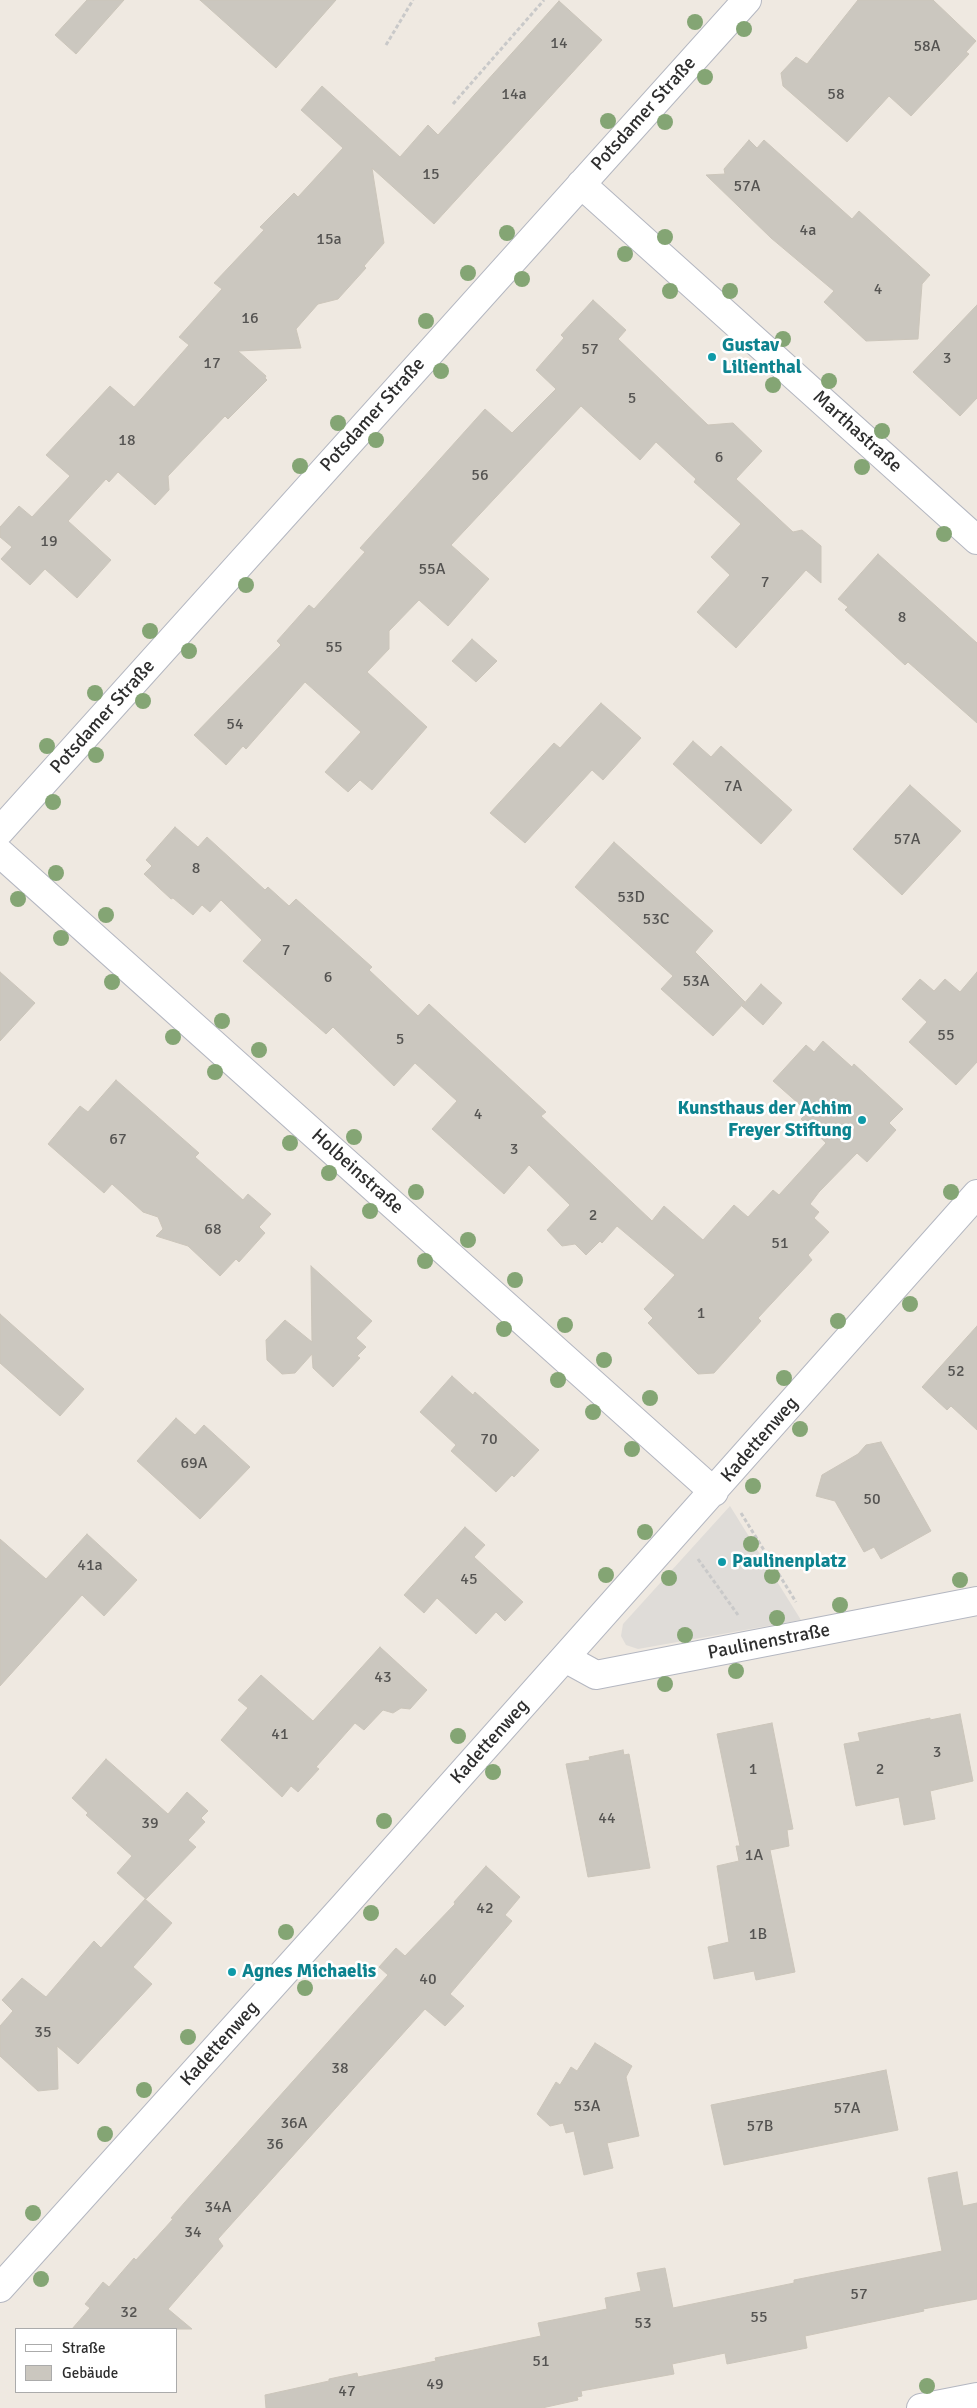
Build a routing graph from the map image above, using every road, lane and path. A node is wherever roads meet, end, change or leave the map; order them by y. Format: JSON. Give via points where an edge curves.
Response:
{"nodes":[{"id":1,"x":413,"y":0,"type":"edge"},
{"id":2,"x":544,"y":0,"type":"edge"},
{"id":3,"x":746,"y":0,"type":"edge"},
{"id":4,"x":386,"y":45,"type":"dead end"},
{"id":5,"x":452,"y":104,"type":"dead end"},
{"id":6,"x":581,"y":184,"type":"junction"},
{"id":7,"x":977,"y":540,"type":"edge"},
{"id":8,"x":0,"y":831,"type":"edge"},
{"id":9,"x":0,"y":853,"type":"edge"},
{"id":10,"x":977,"y":1194,"type":"edge"},
{"id":11,"x":714,"y":1492,"type":"junction"},
{"id":12,"x":742,"y":1513,"type":"dead end"},
{"id":13,"x":698,"y":1559,"type":"dead end"},
{"id":14,"x":977,"y":1601,"type":"edge"},
{"id":15,"x":797,"y":1604,"type":"dead end"},
{"id":16,"x":739,"y":1616,"type":"dead end"},
{"id":17,"x":565,"y":1658,"type":"junction"},
{"id":18,"x":0,"y":2288,"type":"edge"},
{"id":19,"x":977,"y":2397,"type":"edge"},
{"id":20,"x":921,"y":2408,"type":"edge"}],
"edges":[{"from":1,"to":4,"type":"path"},
{"from":2,"to":5,"type":"path"},
{"from":3,"to":6,"type":"street","name":"Potsdamer Straße"},
{"from":6,"to":7,"type":"street","name":"Marthastraße"},
{"from":6,"to":8,"type":"street","name":"Potsdamer Straße"},
{"from":9,"to":11,"type":"street","name":"Holbeinstraße"},
{"from":10,"to":11,"type":"street","name":"Kadettenweg"},
{"from":11,"to":17,"type":"street","name":"Kadettenweg"},
{"from":12,"to":15,"type":"path"},
{"from":13,"to":16,"type":"path"},
{"from":14,"to":17,"type":"street","name":"Paulinenstraße","via":[[596,1675]]},
{"from":17,"to":18,"type":"street","name":"Kadettenweg"},
{"from":19,"to":20,"type":"street"}]}
